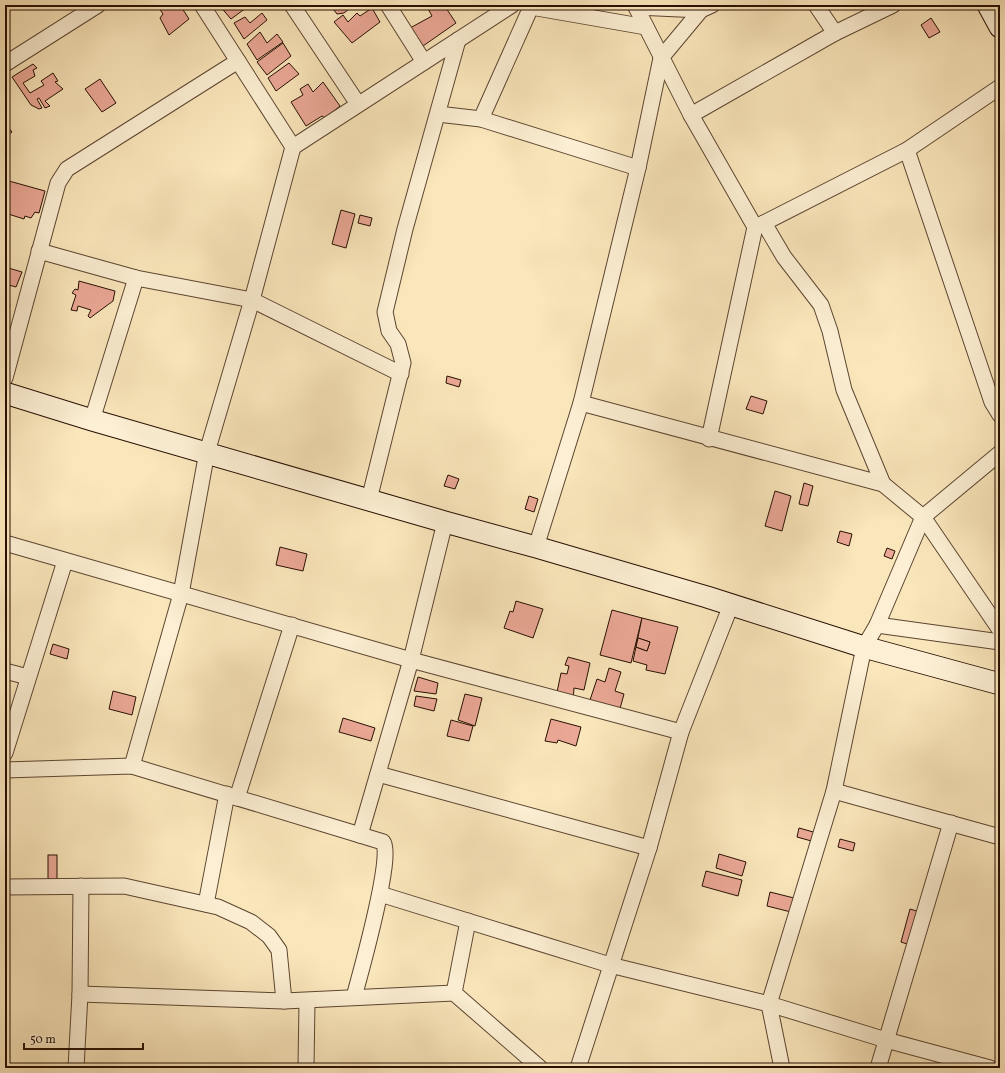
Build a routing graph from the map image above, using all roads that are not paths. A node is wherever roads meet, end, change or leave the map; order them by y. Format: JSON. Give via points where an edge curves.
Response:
{"nodes":[{"id":1,"x":98,"y":5,"type":"edge"},
{"id":2,"x":202,"y":5,"type":"edge"},
{"id":3,"x":292,"y":5,"type":"edge"},
{"id":4,"x":388,"y":5,"type":"edge"},
{"id":5,"x":512,"y":5,"type":"edge"},
{"id":6,"x":816,"y":5,"type":"edge"},
{"id":7,"x":893,"y":5,"type":"edge"},
{"id":8,"x":988,"y":5,"type":"edge"},
{"id":9,"x":530,"y":6,"type":"edge"},
{"id":10,"x":635,"y":6,"type":"edge"},
{"id":11,"x":706,"y":8,"type":"edge"},
{"id":12,"x":646,"y":27,"type":"junction"},
{"id":13,"x":1000,"y":27,"type":"edge"},
{"id":14,"x":835,"y":33,"type":"junction"},
{"id":15,"x":458,"y":40,"type":"junction"},
{"id":16,"x":661,"y":58,"type":"junction"},
{"id":17,"x":238,"y":61,"type":"junction"},
{"id":18,"x":424,"y":62,"type":"junction"},
{"id":19,"x":5,"y":64,"type":"edge"},
{"id":20,"x":1000,"y":87,"type":"edge"},
{"id":21,"x":358,"y":104,"type":"junction"},
{"id":22,"x":438,"y":114,"type":"junction"},
{"id":23,"x":691,"y":115,"type":"junction"},
{"id":24,"x":481,"y":119,"type":"junction"},
{"id":25,"x":293,"y":147,"type":"junction"},
{"id":26,"x":907,"y":150,"type":"junction"},
{"id":27,"x":638,"y":168,"type":"junction"},
{"id":28,"x":759,"y":225,"type":"junction"},
{"id":29,"x":39,"y":251,"type":"junction"},
{"id":30,"x":136,"y":278,"type":"junction"},
{"id":31,"x":252,"y":300,"type":"junction"},
{"id":32,"x":401,"y":374,"type":"junction"},
{"id":33,"x":5,"y":378,"type":"edge"},
{"id":34,"x":5,"y":393,"type":"edge"},
{"id":35,"x":581,"y":403,"type":"junction"},
{"id":36,"x":997,"y":406,"type":"edge"},
{"id":37,"x":92,"y":420,"type":"junction"},
{"id":38,"x":709,"y":438,"type":"junction"},
{"id":39,"x":207,"y":452,"type":"junction"},
{"id":40,"x":1000,"y":453,"type":"edge"},
{"id":41,"x":883,"y":484,"type":"junction"},
{"id":42,"x":369,"y":500,"type":"junction"},
{"id":43,"x":923,"y":517,"type":"junction"},
{"id":44,"x":445,"y":522,"type":"junction"},
{"id":45,"x":5,"y":543,"type":"edge"},
{"id":46,"x":536,"y":546,"type":"junction"},
{"id":47,"x":65,"y":561,"type":"junction"},
{"id":48,"x":181,"y":594,"type":"junction"},
{"id":49,"x":731,"y":604,"type":"junction"},
{"id":50,"x":292,"y":625,"type":"junction"},
{"id":51,"x":877,"y":625,"type":"junction"},
{"id":52,"x":1000,"y":630,"type":"edge"},
{"id":53,"x":1000,"y":642,"type":"edge"},
{"id":54,"x":864,"y":647,"type":"junction"},
{"id":55,"x":411,"y":660,"type":"junction"},
{"id":56,"x":5,"y":671,"type":"edge"},
{"id":57,"x":28,"y":677,"type":"junction"},
{"id":58,"x":1000,"y":684,"type":"edge"},
{"id":59,"x":681,"y":732,"type":"junction"},
{"id":60,"x":5,"y":752,"type":"edge"},
{"id":61,"x":132,"y":766,"type":"junction"},
{"id":62,"x":5,"y":770,"type":"edge"},
{"id":63,"x":378,"y":774,"type":"junction"},
{"id":64,"x":834,"y":790,"type":"junction"},
{"id":65,"x":232,"y":796,"type":"junction"},
{"id":66,"x":950,"y":823,"type":"junction"},
{"id":67,"x":360,"y":835,"type":"junction"},
{"id":68,"x":1000,"y":837,"type":"edge"},
{"id":69,"x":649,"y":848,"type":"junction"},
{"id":70,"x":81,"y":886,"type":"junction"},
{"id":71,"x":5,"y":887,"type":"edge"},
{"id":72,"x":380,"y":894,"type":"junction"},
{"id":73,"x":206,"y":904,"type":"junction"},
{"id":74,"x":468,"y":921,"type":"junction"},
{"id":75,"x":610,"y":965,"type":"junction"},
{"id":76,"x":454,"y":993,"type":"junction"},
{"id":77,"x":80,"y":994,"type":"junction"},
{"id":78,"x":354,"y":997,"type":"junction"},
{"id":79,"x":284,"y":1001,"type":"junction"},
{"id":80,"x":307,"y":1001,"type":"junction"},
{"id":81,"x":769,"y":1004,"type":"junction"},
{"id":82,"x":886,"y":1040,"type":"junction"},
{"id":83,"x":76,"y":1068,"type":"edge"},
{"id":84,"x":306,"y":1068,"type":"edge"},
{"id":85,"x":540,"y":1068,"type":"edge"},
{"id":86,"x":578,"y":1068,"type":"edge"},
{"id":87,"x":782,"y":1068,"type":"edge"},
{"id":88,"x":878,"y":1068,"type":"edge"},
{"id":89,"x":990,"y":1068,"type":"edge"}],
"edges":[{"from":1,"to":19,"type":"street"},
{"from":2,"to":17,"type":"street"},
{"from":3,"to":21,"type":"street"},
{"from":4,"to":18,"type":"street"},
{"from":5,"to":15,"type":"street"},
{"from":6,"to":14,"type":"street"},
{"from":7,"to":14,"type":"street"},
{"from":8,"to":13,"type":"main road"},
{"from":9,"to":12,"type":"street"},
{"from":9,"to":24,"type":"street"},
{"from":10,"to":11,"type":"street"},
{"from":10,"to":12,"type":"street"},
{"from":11,"to":16,"type":"street"},
{"from":12,"to":16,"type":"street"},
{"from":14,"to":23,"type":"street"},
{"from":15,"to":18,"type":"street"},
{"from":15,"to":22,"type":"street"},
{"from":16,"to":23,"type":"street"},
{"from":16,"to":27,"type":"street"},
{"from":17,"to":25,"type":"street"},
{"from":17,"to":29,"type":"street","via":[[67,169],[58,183]]},
{"from":18,"to":21,"type":"street"},
{"from":20,"to":26,"type":"street"},
{"from":21,"to":25,"type":"street"},
{"from":22,"to":24,"type":"street"},
{"from":22,"to":32,"type":"street","via":[[405,229],[385,312],[389,331],[398,344],[402,363]]},
{"from":23,"to":28,"type":"street"},
{"from":24,"to":27,"type":"street"},
{"from":25,"to":31,"type":"street"},
{"from":26,"to":28,"type":"street"},
{"from":26,"to":36,"type":"street"},
{"from":27,"to":35,"type":"street"},
{"from":28,"to":38,"type":"street"},
{"from":28,"to":41,"type":"street","via":[[821,305],[844,390]]},
{"from":29,"to":30,"type":"street"},
{"from":29,"to":33,"type":"street"},
{"from":30,"to":31,"type":"street"},
{"from":30,"to":37,"type":"street"},
{"from":31,"to":32,"type":"street"},
{"from":31,"to":39,"type":"street"},
{"from":32,"to":42,"type":"street"},
{"from":34,"to":37,"type":"main road"},
{"from":35,"to":38,"type":"street"},
{"from":35,"to":46,"type":"street"},
{"from":37,"to":39,"type":"main road"},
{"from":38,"to":41,"type":"street"},
{"from":39,"to":42,"type":"main road"},
{"from":39,"to":48,"type":"street"},
{"from":40,"to":43,"type":"street"},
{"from":41,"to":43,"type":"street"},
{"from":42,"to":44,"type":"main road"},
{"from":43,"to":51,"type":"street"},
{"from":43,"to":52,"type":"street"},
{"from":44,"to":46,"type":"main road"},
{"from":44,"to":55,"type":"street"},
{"from":45,"to":47,"type":"street"},
{"from":46,"to":49,"type":"main road"},
{"from":47,"to":48,"type":"street"},
{"from":47,"to":57,"type":"street"},
{"from":48,"to":50,"type":"street"},
{"from":48,"to":61,"type":"street"},
{"from":49,"to":54,"type":"main road"},
{"from":49,"to":59,"type":"street"},
{"from":50,"to":55,"type":"street"},
{"from":50,"to":65,"type":"street"},
{"from":51,"to":53,"type":"street"},
{"from":51,"to":54,"type":"street"},
{"from":54,"to":58,"type":"main road"},
{"from":54,"to":64,"type":"street"},
{"from":55,"to":59,"type":"street"},
{"from":55,"to":63,"type":"street"},
{"from":56,"to":57,"type":"street"},
{"from":57,"to":60,"type":"street"},
{"from":59,"to":69,"type":"street"},
{"from":61,"to":62,"type":"street"},
{"from":61,"to":65,"type":"street"},
{"from":63,"to":67,"type":"street"},
{"from":63,"to":69,"type":"street"},
{"from":64,"to":66,"type":"street"},
{"from":64,"to":81,"type":"street"},
{"from":65,"to":67,"type":"street"},
{"from":65,"to":73,"type":"street"},
{"from":66,"to":68,"type":"street"},
{"from":66,"to":82,"type":"street"},
{"from":67,"to":72,"type":"street","via":[[383,842],[385,845]]},
{"from":69,"to":75,"type":"street"},
{"from":70,"to":71,"type":"street"},
{"from":70,"to":73,"type":"street","via":[[124,886]]},
{"from":70,"to":77,"type":"street"},
{"from":72,"to":74,"type":"street"},
{"from":72,"to":78,"type":"street"},
{"from":73,"to":79,"type":"street","via":[[251,922],[269,936],[279,950]]},
{"from":74,"to":75,"type":"street"},
{"from":74,"to":76,"type":"street"},
{"from":75,"to":81,"type":"street"},
{"from":75,"to":86,"type":"street"},
{"from":76,"to":78,"type":"street"},
{"from":76,"to":85,"type":"street"},
{"from":77,"to":79,"type":"street"},
{"from":77,"to":83,"type":"street"},
{"from":78,"to":80,"type":"street"},
{"from":79,"to":80,"type":"street"},
{"from":80,"to":84,"type":"street"},
{"from":81,"to":82,"type":"street"},
{"from":81,"to":87,"type":"street"},
{"from":82,"to":88,"type":"street"},
{"from":82,"to":89,"type":"street"}]}
